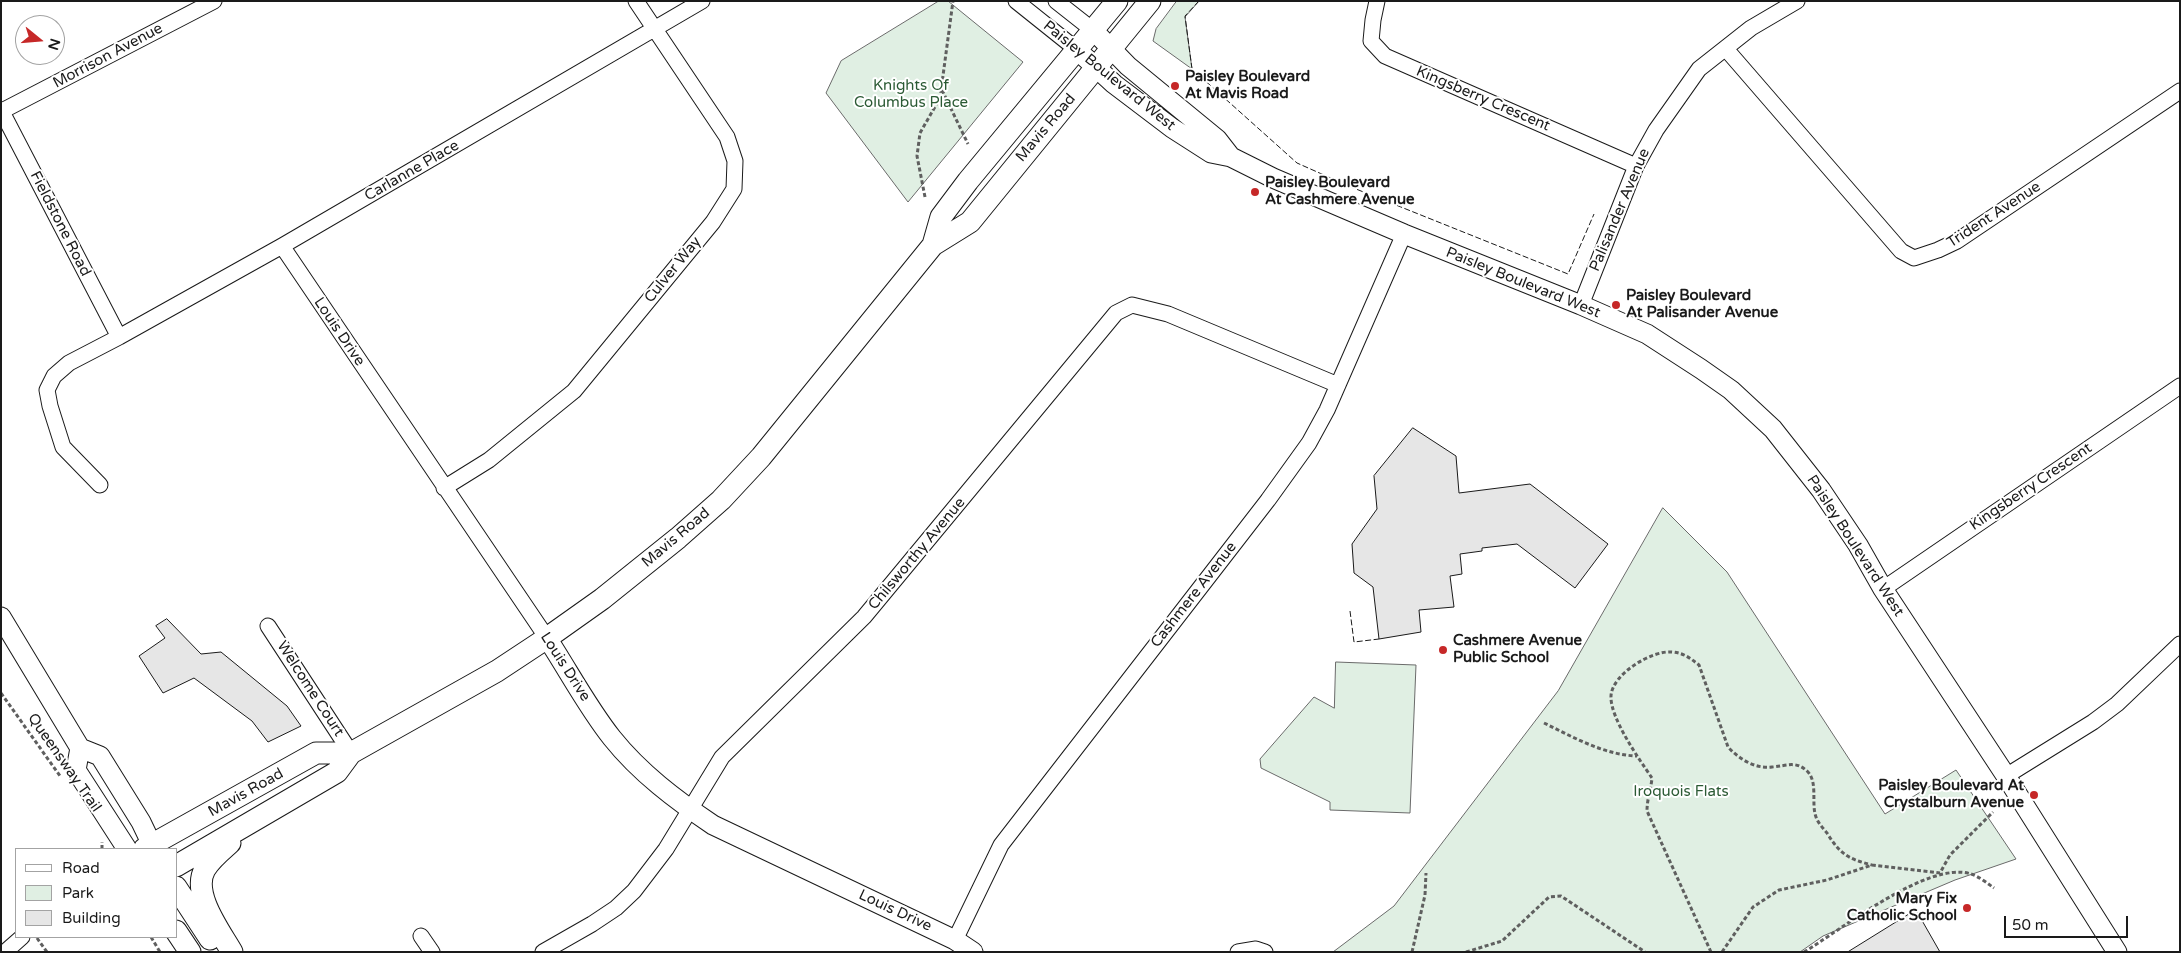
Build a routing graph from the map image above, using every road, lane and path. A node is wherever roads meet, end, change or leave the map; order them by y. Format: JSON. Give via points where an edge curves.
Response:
{"nodes":[{"id":1,"x":214,"y":1,"type":"edge"},
{"id":2,"x":636,"y":1,"type":"edge"},
{"id":3,"x":702,"y":1,"type":"edge"},
{"id":4,"x":953,"y":1,"type":"edge"},
{"id":5,"x":1016,"y":1,"type":"edge"},
{"id":6,"x":1056,"y":1,"type":"edge"},
{"id":7,"x":1117,"y":1,"type":"edge"},
{"id":8,"x":1150,"y":1,"type":"edge"},
{"id":9,"x":1378,"y":1,"type":"edge"},
{"id":10,"x":1796,"y":1,"type":"edge"},
{"id":11,"x":654,"y":30,"type":"junction"},
{"id":12,"x":1094,"y":31,"type":"junction"},
{"id":13,"x":1076,"y":49,"type":"junction"},
{"id":14,"x":1111,"y":49,"type":"junction"},
{"id":15,"x":1726,"y":49,"type":"junction"},
{"id":16,"x":1097,"y":67,"type":"junction"},
{"id":17,"x":941,"y":89,"type":"junction"},
{"id":18,"x":2180,"y":91,"type":"edge"},
{"id":19,"x":2,"y":111,"type":"edge"},
{"id":20,"x":968,"y":144,"type":"dead end"},
{"id":21,"x":1231,"y":157,"type":"junction"},
{"id":22,"x":1636,"y":166,"type":"junction"},
{"id":23,"x":925,"y":198,"type":"dead end"},
{"id":24,"x":1404,"y":234,"type":"junction"},
{"id":25,"x":933,"y":245,"type":"junction"},
{"id":26,"x":282,"y":246,"type":"junction"},
{"id":27,"x":1581,"y":304,"type":"junction"},
{"id":28,"x":119,"y":337,"type":"junction"},
{"id":29,"x":1338,"y":385,"type":"junction"},
{"id":30,"x":2180,"y":386,"type":"edge"},
{"id":31,"x":100,"y":485,"type":"dead end"},
{"id":32,"x":444,"y":488,"type":"junction"},
{"id":33,"x":1883,"y":589,"type":"junction"},
{"id":34,"x":1,"y":617,"type":"edge"},
{"id":35,"x":268,"y":626,"type":"dead end"},
{"id":36,"x":546,"y":638,"type":"junction"},
{"id":37,"x":2180,"y":644,"type":"edge"},
{"id":38,"x":1,"y":693,"type":"edge"},
{"id":39,"x":1544,"y":722,"type":"dead end"},
{"id":40,"x":80,"y":748,"type":"junction"},
{"id":41,"x":351,"y":753,"type":"junction"},
{"id":42,"x":1637,"y":756,"type":"junction"},
{"id":43,"x":2006,"y":776,"type":"junction"},
{"id":44,"x":60,"y":777,"type":"dead end"},
{"id":45,"x":689,"y":809,"type":"junction"},
{"id":46,"x":1993,"y":812,"type":"dead end"},
{"id":47,"x":254,"y":821,"type":"junction"},
{"id":48,"x":100,"y":837,"type":"dead end"},
{"id":49,"x":102,"y":848,"type":"edge"},
{"id":50,"x":125,"y":848,"type":"edge"},
{"id":51,"x":150,"y":848,"type":"edge"},
{"id":52,"x":178,"y":865,"type":"edge"},
{"id":53,"x":1872,"y":865,"type":"junction"},
{"id":54,"x":1426,"y":873,"type":"dead end"},
{"id":55,"x":1940,"y":873,"type":"junction"},
{"id":56,"x":1994,"y":888,"type":"dead end"},
{"id":57,"x":178,"y":891,"type":"edge"},
{"id":58,"x":178,"y":933,"type":"edge"},
{"id":59,"x":421,"y":936,"type":"dead end"},
{"id":60,"x":21,"y":938,"type":"edge"},
{"id":61,"x":38,"y":938,"type":"edge"},
{"id":62,"x":151,"y":938,"type":"edge"},
{"id":63,"x":955,"y":940,"type":"junction"},
{"id":64,"x":5,"y":952,"type":"edge"},
{"id":65,"x":47,"y":952,"type":"edge"},
{"id":66,"x":160,"y":952,"type":"edge"},
{"id":67,"x":190,"y":952,"type":"edge"},
{"id":68,"x":219,"y":952,"type":"edge"},
{"id":69,"x":232,"y":952,"type":"edge"},
{"id":70,"x":432,"y":952,"type":"edge"},
{"id":71,"x":543,"y":952,"type":"edge"},
{"id":72,"x":972,"y":952,"type":"edge"},
{"id":73,"x":1238,"y":952,"type":"edge"},
{"id":74,"x":1266,"y":952,"type":"edge"},
{"id":75,"x":1412,"y":952,"type":"edge"},
{"id":76,"x":1466,"y":952,"type":"edge"},
{"id":77,"x":1645,"y":952,"type":"edge"},
{"id":78,"x":1711,"y":952,"type":"edge"},
{"id":79,"x":1722,"y":952,"type":"edge"},
{"id":80,"x":1804,"y":952,"type":"edge"},
{"id":81,"x":2117,"y":952,"type":"edge"}],
"edges":[{"from":1,"to":19,"type":"street","name":"Morrison Avenue"},
{"from":2,"to":11,"type":"street","name":"Culver Way"},
{"from":3,"to":11,"type":"street","name":"Carlanne Place"},
{"from":4,"to":17,"type":"path"},
{"from":5,"to":13,"type":"street","name":"Paisley Boulevard West"},
{"from":6,"to":12,"type":"street","name":"Paisley Boulevard West"},
{"from":7,"to":12,"type":"main road","name":"Mavis Road"},
{"from":8,"to":14,"type":"main road","name":"Mavis Road"},
{"from":9,"to":22,"type":"street","name":"Kingsberry Crescent","via":[[1372,41],[1385,56]]},
{"from":10,"to":15,"type":"street","name":"Palisander Avenue","via":[[1751,28]]},
{"from":11,"to":26,"type":"street","name":"Carlanne Place"},
{"from":11,"to":32,"type":"street","name":"Culver Way","via":[[727,137],[735,161],[734,189],[713,222],[574,391],[489,460]]},
{"from":12,"to":13,"type":"main road","name":"Mavis Road"},
{"from":12,"to":14,"type":"street","name":"Paisley Boulevard West"},
{"from":13,"to":16,"type":"street","name":"Paisley Boulevard West"},
{"from":13,"to":25,"type":"main road","name":"Mavis Road","via":[[941,218]]},
{"from":14,"to":16,"type":"main road","name":"Mavis Road"},
{"from":14,"to":21,"type":"street","name":"Paisley Boulevard West","via":[[1217,139]]},
{"from":15,"to":18,"type":"street","name":"Trident Avenue","via":[[1901,251],[1914,258],[1957,241]]},
{"from":15,"to":22,"type":"street","name":"Palisander Avenue","via":[[1699,69],[1656,130]]},
{"from":16,"to":21,"type":"street","name":"Paisley Boulevard West","via":[[1172,128],[1211,153]]},
{"from":16,"to":25,"type":"main road","name":"Mavis Road","via":[[970,222]]},
{"from":17,"to":20,"type":"path"},
{"from":17,"to":23,"type":"path","via":[[940,98],[920,134],[916,156]]},
{"from":19,"to":28,"type":"street","name":"Fieldstone Road"},
{"from":21,"to":24,"type":"street","name":"Paisley Boulevard West","via":[[1281,182]]},
{"from":22,"to":27,"type":"street","name":"Palisander Avenue"},
{"from":24,"to":27,"type":"street","name":"Paisley Boulevard West"},
{"from":24,"to":29,"type":"street","name":"Cashmere Avenue"},
{"from":25,"to":36,"type":"main road","name":"Mavis Road","via":[[761,457],[721,500],[609,593]]},
{"from":26,"to":28,"type":"street","name":"Carlanne Place"},
{"from":26,"to":32,"type":"street","name":"Louis Drive"},
{"from":27,"to":33,"type":"street","name":"Paisley Boulevard West","via":[[1647,334],[1731,390],[1752,409],[1773,429],[1821,490]]},
{"from":28,"to":31,"type":"street","name":"Carlanne Place","via":[[69,363],[54,376],[48,390],[63,447]]},
{"from":29,"to":45,"type":"street","name":"Chilsworthy Avenue","via":[[1168,314],[1132,305],[1116,313],[864,618],[722,757]]},
{"from":29,"to":63,"type":"street","name":"Cashmere Avenue","via":[[1309,444],[1001,845]]},
{"from":30,"to":33,"type":"street","name":"Kingsberry Crescent"},
{"from":32,"to":36,"type":"street","name":"Louis Drive"},
{"from":33,"to":43,"type":"street","name":"Paisley Boulevard West"},
{"from":34,"to":40,"type":"street"},
{"from":35,"to":41,"type":"street","name":"Welcome Court"},
{"from":36,"to":41,"type":"main road","name":"Mavis Road","via":[[497,671]]},
{"from":36,"to":45,"type":"street","name":"Louis Drive","via":[[611,737],[660,787]]},
{"from":37,"to":43,"type":"street","via":[[2117,704]]},
{"from":38,"to":44,"type":"path","name":"Queensway Trail"},
{"from":39,"to":42,"type":"path","via":[[1603,750]]},
{"from":40,"to":50,"type":"street","via":[[76,770]]},
{"from":40,"to":51,"type":"street","via":[[100,756],[141,822]]},
{"from":41,"to":47,"type":"main road","name":"Mavis Road","via":[[337,772]]},
{"from":41,"to":51,"type":"main road","name":"Mavis Road","via":[[316,754]]},
{"from":42,"to":53,"type":"path","via":[[1619,726],[1610,696],[1613,690],[1635,664],[1657,654],[1670,652],[1688,656],[1699,665],[1728,747],[1761,767],[1792,763],[1802,766],[1811,776],[1816,817],[1838,851],[1854,861]]},
{"from":42,"to":78,"type":"path","via":[[1652,778],[1646,811]]},
{"from":43,"to":81,"type":"street","name":"Paisley Boulevard West"},
{"from":45,"to":63,"type":"street","name":"Louis Drive","via":[[713,825]]},
{"from":45,"to":71,"type":"street","name":"Chilsworthy Avenue","via":[[666,849],[616,908]]},
{"from":46,"to":55,"type":"path","via":[[1950,855]]},
{"from":47,"to":52,"type":"main road","name":"Mavis Road"},
{"from":47,"to":69,"type":"main road","via":[[206,867],[200,888],[210,914]]},
{"from":48,"to":49,"type":"path"},
{"from":53,"to":55,"type":"path"},
{"from":53,"to":79,"type":"path","via":[[1827,880],[1779,890],[1753,908]]},
{"from":54,"to":75,"type":"path","via":[[1424,903]]},
{"from":55,"to":56,"type":"path","via":[[1970,873]]},
{"from":55,"to":80,"type":"path","via":[[1888,897]]},
{"from":57,"to":68,"type":"main road"},
{"from":58,"to":67,"type":"main road"},
{"from":59,"to":70,"type":"street"},
{"from":60,"to":64,"type":"street"},
{"from":61,"to":65,"type":"path"},
{"from":62,"to":66,"type":"path"},
{"from":63,"to":72,"type":"street","name":"Louis Drive"},
{"from":73,"to":74,"type":"street","via":[[1256,949]]},
{"from":76,"to":77,"type":"path","via":[[1502,941],[1549,897],[1561,896]]}]}
